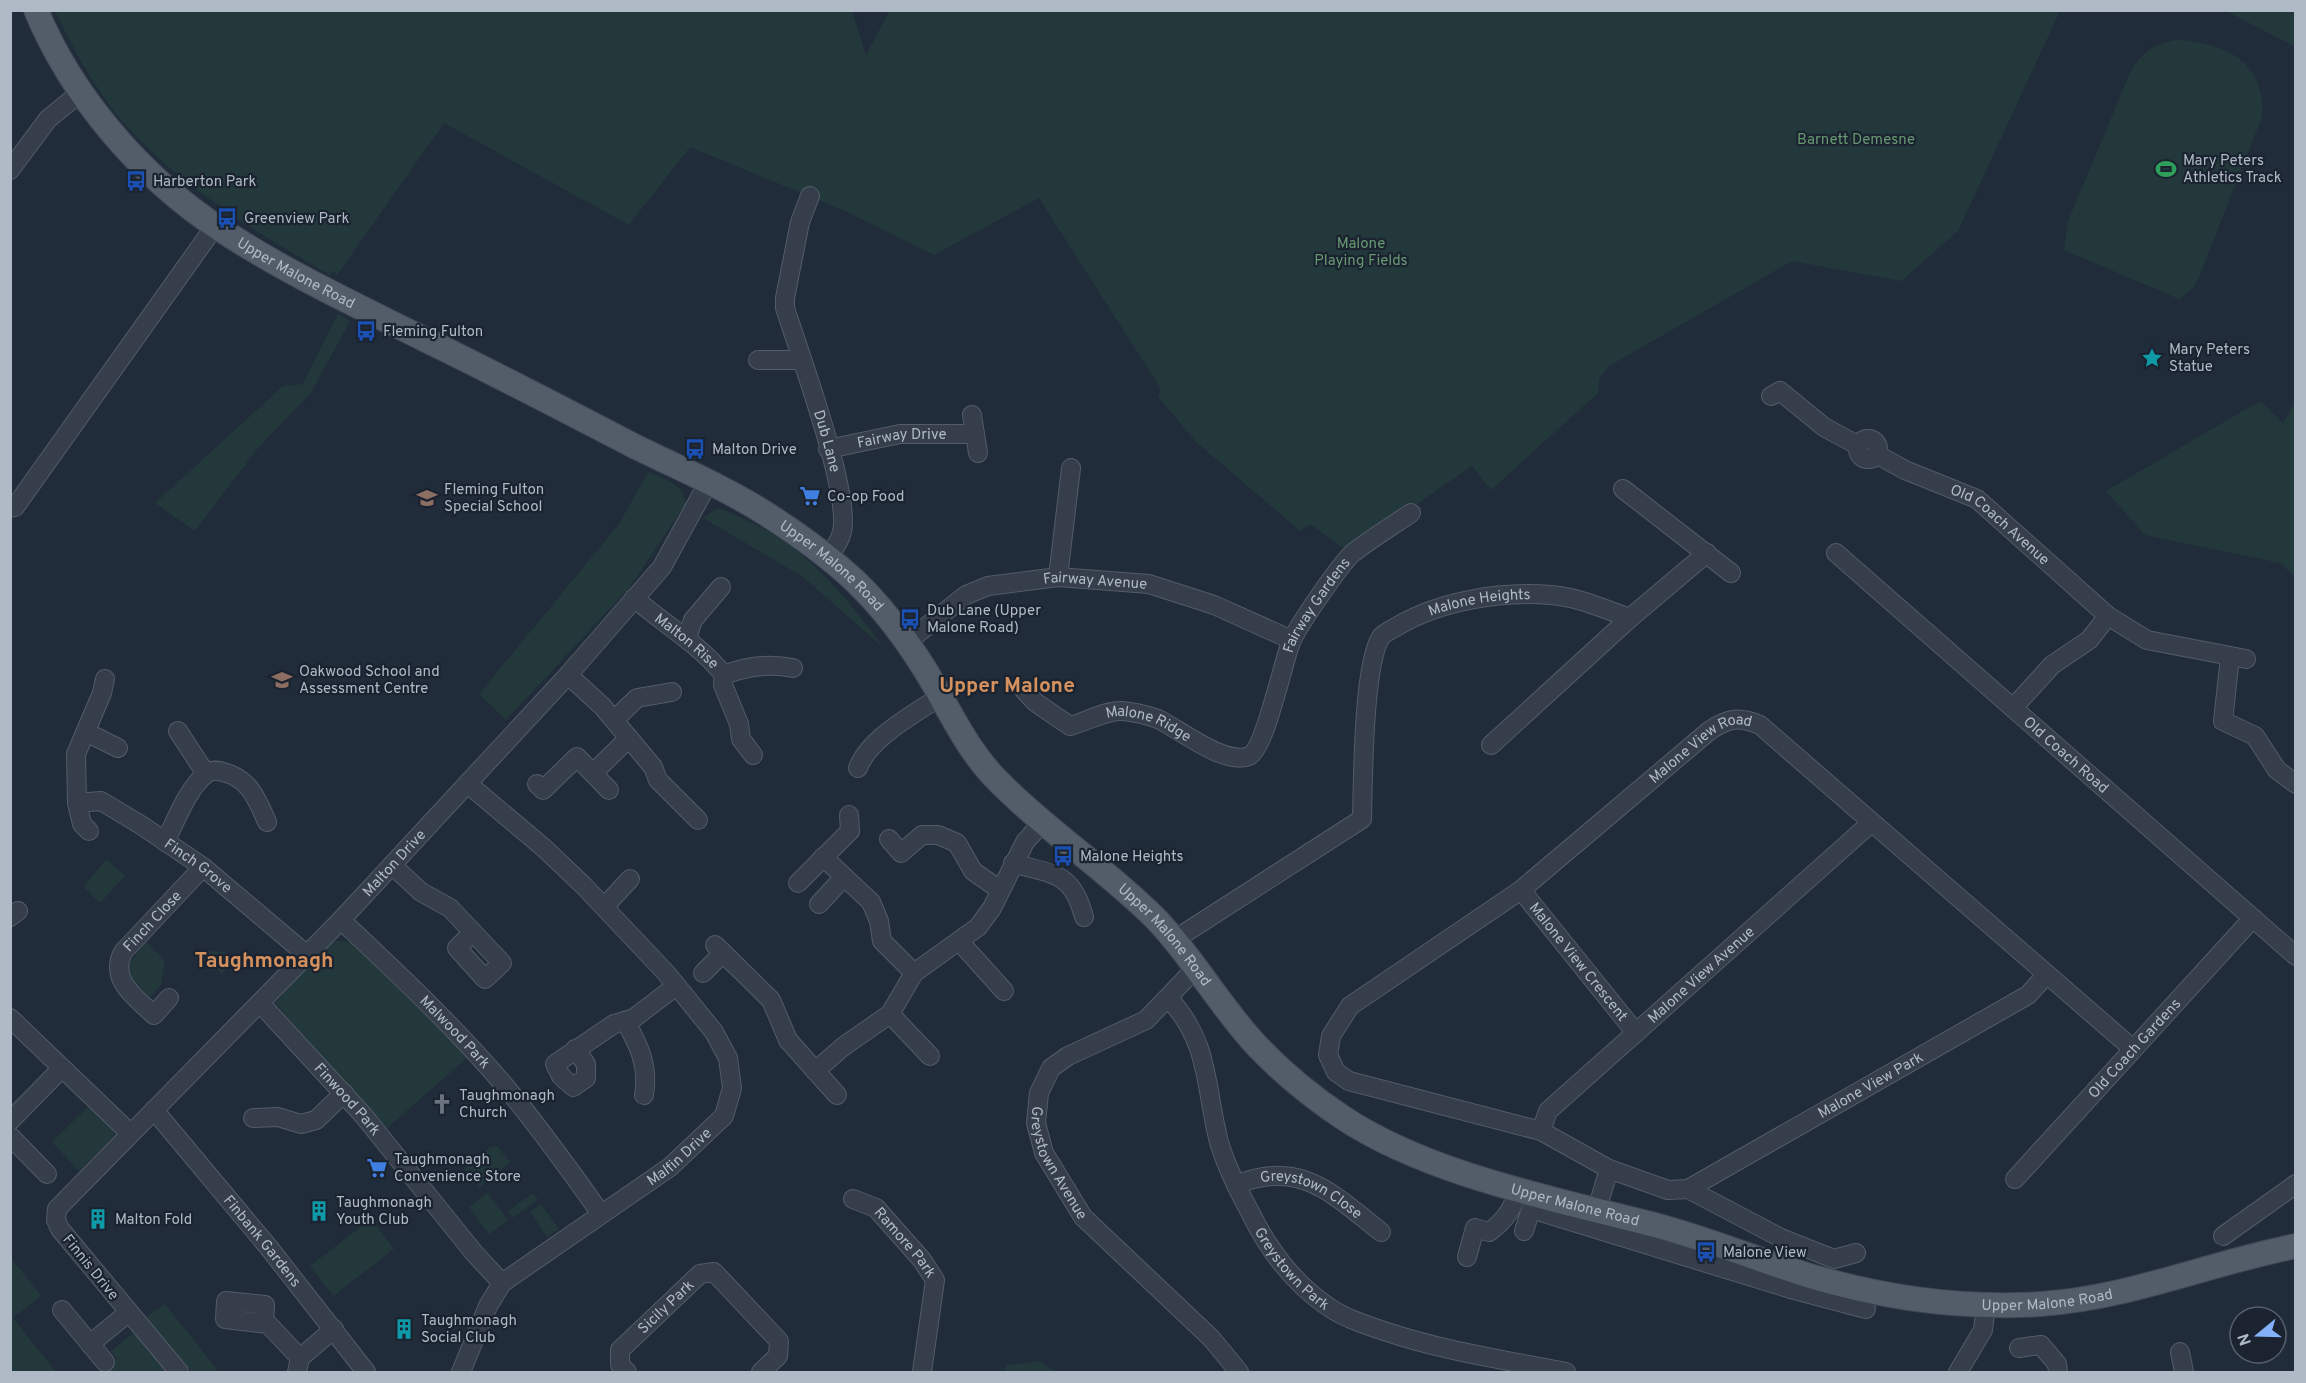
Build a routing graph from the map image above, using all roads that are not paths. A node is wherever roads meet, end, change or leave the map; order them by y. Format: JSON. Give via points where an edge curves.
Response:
{"nodes":[{"id":1,"x":36,"y":10,"type":"edge"},
{"id":2,"x":81,"y":92,"type":"junction"},
{"id":3,"x":10,"y":170,"type":"edge"},
{"id":4,"x":810,"y":196,"type":"dead end"},
{"id":5,"x":215,"y":226,"type":"junction"},
{"id":6,"x":758,"y":360,"type":"dead end"},
{"id":7,"x":802,"y":360,"type":"junction"},
{"id":8,"x":1771,"y":396,"type":"dead end"},
{"id":9,"x":972,"y":415,"type":"dead end"},
{"id":10,"x":975,"y":434,"type":"junction"},
{"id":11,"x":828,"y":449,"type":"junction"},
{"id":12,"x":978,"y":453,"type":"dead end"},
{"id":13,"x":1071,"y":468,"type":"dead end"},
{"id":14,"x":708,"y":483,"type":"junction"},
{"id":15,"x":1623,"y":489,"type":"dead end"},
{"id":16,"x":10,"y":508,"type":"edge"},
{"id":17,"x":1411,"y":513,"type":"dead end"},
{"id":18,"x":826,"y":546,"type":"junction"},
{"id":19,"x":1707,"y":553,"type":"junction"},
{"id":20,"x":1836,"y":554,"type":"dead end"},
{"id":21,"x":1731,"y":573,"type":"dead end"},
{"id":22,"x":1058,"y":577,"type":"junction"},
{"id":23,"x":721,"y":587,"type":"dead end"},
{"id":24,"x":634,"y":598,"type":"junction"},
{"id":25,"x":2108,"y":616,"type":"junction"},
{"id":26,"x":1630,"y":618,"type":"junction"},
{"id":27,"x":687,"y":638,"type":"junction"},
{"id":28,"x":1292,"y":640,"type":"junction"},
{"id":29,"x":907,"y":642,"type":"junction"},
{"id":30,"x":793,"y":668,"type":"dead end"},
{"id":31,"x":568,"y":675,"type":"junction"},
{"id":32,"x":724,"y":675,"type":"junction"},
{"id":33,"x":105,"y":679,"type":"dead end"},
{"id":34,"x":1024,"y":690,"type":"dead end"},
{"id":35,"x":672,"y":692,"type":"dead end"},
{"id":36,"x":941,"y":696,"type":"junction"},
{"id":37,"x":2013,"y":708,"type":"junction"},
{"id":38,"x":614,"y":720,"type":"junction"},
{"id":39,"x":1266,"y":726,"type":"joint"},
{"id":40,"x":178,"y":731,"type":"dead end"},
{"id":41,"x":86,"y":732,"type":"junction"},
{"id":42,"x":629,"y":738,"type":"junction"},
{"id":43,"x":1491,"y":745,"type":"dead end"},
{"id":44,"x":118,"y":748,"type":"dead end"},
{"id":45,"x":753,"y":754,"type":"dead end"},
{"id":46,"x":858,"y":768,"type":"dead end"},
{"id":47,"x":593,"y":773,"type":"junction"},
{"id":48,"x":206,"y":774,"type":"junction"},
{"id":49,"x":468,"y":784,"type":"junction"},
{"id":50,"x":537,"y":784,"type":"dead end"},
{"id":51,"x":2295,"y":784,"type":"edge"},
{"id":52,"x":609,"y":790,"type":"dead end"},
{"id":53,"x":77,"y":802,"type":"junction"},
{"id":54,"x":849,"y":815,"type":"dead end"},
{"id":55,"x":698,"y":820,"type":"dead end"},
{"id":56,"x":267,"y":822,"type":"dead end"},
{"id":57,"x":1043,"y":822,"type":"junction"},
{"id":58,"x":1871,"y":823,"type":"junction"},
{"id":59,"x":89,"y":831,"type":"dead end"},
{"id":60,"x":889,"y":839,"type":"dead end"},
{"id":61,"x":165,"y":842,"type":"junction"},
{"id":62,"x":824,"y":857,"type":"junction"},
{"id":63,"x":1012,"y":863,"type":"junction"},
{"id":64,"x":393,"y":866,"type":"junction"},
{"id":65,"x":202,"y":867,"type":"junction"},
{"id":66,"x":844,"y":877,"type":"junction"},
{"id":67,"x":630,"y":879,"type":"dead end"},
{"id":68,"x":798,"y":883,"type":"dead end"},
{"id":69,"x":1000,"y":890,"type":"junction"},
{"id":70,"x":1521,"y":890,"type":"junction"},
{"id":71,"x":820,"y":905,"type":"dead end"},
{"id":72,"x":605,"y":906,"type":"junction"},
{"id":73,"x":1084,"y":917,"type":"dead end"},
{"id":74,"x":2253,"y":918,"type":"junction"},
{"id":75,"x":341,"y":920,"type":"junction"},
{"id":76,"x":473,"y":932,"type":"dead end"},
{"id":77,"x":1174,"y":940,"type":"junction"},
{"id":78,"x":960,"y":941,"type":"junction"},
{"id":79,"x":307,"y":955,"type":"junction"},
{"id":80,"x":2295,"y":956,"type":"edge"},
{"id":81,"x":1196,"y":968,"type":"junction"},
{"id":82,"x":703,"y":973,"type":"dead end"},
{"id":83,"x":914,"y":973,"type":"junction"},
{"id":84,"x":2046,"y":975,"type":"junction"},
{"id":85,"x":676,"y":986,"type":"junction"},
{"id":86,"x":997,"y":988,"type":"dead end"},
{"id":87,"x":169,"y":998,"type":"dead end"},
{"id":88,"x":1169,"y":999,"type":"junction"},
{"id":89,"x":260,"y":1003,"type":"junction"},
{"id":90,"x":890,"y":1014,"type":"junction"},
{"id":91,"x":10,"y":1018,"type":"edge"},
{"id":92,"x":625,"y":1021,"type":"junction"},
{"id":93,"x":1636,"y":1033,"type":"junction"},
{"id":94,"x":575,"y":1049,"type":"dead end"},
{"id":95,"x":2133,"y":1049,"type":"junction"},
{"id":96,"x":924,"y":1055,"type":"dead end"},
{"id":97,"x":61,"y":1069,"type":"junction"},
{"id":98,"x":815,"y":1071,"type":"junction"},
{"id":99,"x":344,"y":1093,"type":"junction"},
{"id":100,"x":644,"y":1095,"type":"dead end"},
{"id":101,"x":837,"y":1095,"type":"dead end"},
{"id":102,"x":154,"y":1110,"type":"junction"},
{"id":103,"x":253,"y":1118,"type":"dead end"},
{"id":104,"x":10,"y":1121,"type":"edge"},
{"id":105,"x":1541,"y":1131,"type":"junction"},
{"id":106,"x":130,"y":1133,"type":"junction"},
{"id":107,"x":10,"y":1136,"type":"edge"},
{"id":108,"x":1609,"y":1169,"type":"junction"},
{"id":109,"x":47,"y":1174,"type":"dead end"},
{"id":110,"x":2015,"y":1179,"type":"dead end"},
{"id":111,"x":2295,"y":1184,"type":"edge"},
{"id":112,"x":1236,"y":1185,"type":"junction"},
{"id":113,"x":1519,"y":1188,"type":"junction"},
{"id":114,"x":1688,"y":1189,"type":"junction"},
{"id":115,"x":853,"y":1199,"type":"dead end"},
{"id":116,"x":1597,"y":1209,"type":"junction"},
{"id":117,"x":601,"y":1214,"type":"junction"},
{"id":118,"x":57,"y":1220,"type":"joint"},
{"id":119,"x":1524,"y":1231,"type":"dead end"},
{"id":120,"x":1381,"y":1232,"type":"dead end"},
{"id":121,"x":2223,"y":1236,"type":"dead end"},
{"id":122,"x":2295,"y":1246,"type":"edge"},
{"id":123,"x":1856,"y":1252,"type":"dead end"},
{"id":124,"x":1467,"y":1257,"type":"dead end"},
{"id":125,"x":1794,"y":1280,"type":"junction"},
{"id":126,"x":502,"y":1283,"type":"junction"},
{"id":127,"x":1986,"y":1305,"type":"junction"},
{"id":128,"x":1866,"y":1309,"type":"dead end"},
{"id":129,"x":62,"y":1310,"type":"dead end"},
{"id":130,"x":128,"y":1313,"type":"junction"},
{"id":131,"x":264,"y":1323,"type":"dead end"},
{"id":132,"x":334,"y":1329,"type":"junction"},
{"id":133,"x":90,"y":1344,"type":"junction"},
{"id":134,"x":2019,"y":1348,"type":"dead end"},
{"id":135,"x":2180,"y":1352,"type":"dead end"},
{"id":136,"x":105,"y":1362,"type":"dead end"},
{"id":137,"x":298,"y":1365,"type":"edge"},
{"id":138,"x":179,"y":1372,"type":"edge"},
{"id":139,"x":366,"y":1372,"type":"edge"},
{"id":140,"x":461,"y":1372,"type":"edge"},
{"id":141,"x":627,"y":1372,"type":"edge"},
{"id":142,"x":761,"y":1372,"type":"edge"},
{"id":143,"x":922,"y":1372,"type":"edge"},
{"id":144,"x":1239,"y":1372,"type":"edge"},
{"id":145,"x":1566,"y":1372,"type":"edge"},
{"id":146,"x":1958,"y":1372,"type":"edge"},
{"id":147,"x":2058,"y":1372,"type":"edge"},
{"id":148,"x":2184,"y":1372,"type":"edge"}],
"edges":[{"from":1,"to":2,"type":"main road","name":"Upper Malone Road"},
{"from":2,"to":3,"type":"street","via":[[48,119]]},
{"from":2,"to":5,"type":"main road","name":"Upper Malone Road","via":[[143,164]]},
{"from":4,"to":7,"type":"street","name":"Dub Lane","via":[[800,222],[785,298]]},
{"from":5,"to":14,"type":"main road","name":"Upper Malone Road","via":[[272,262]]},
{"from":5,"to":16,"type":"street","via":[[15,507]]},
{"from":6,"to":7,"type":"street"},
{"from":7,"to":11,"type":"street","name":"Dub Lane"},
{"from":8,"to":25,"type":"street","name":"Old Coach Avenue","via":[[1780,391],[1824,427],[1859,446],[1863,458],[1876,454],[1977,499]]},
{"from":9,"to":10,"type":"street"},
{"from":10,"to":11,"type":"street","name":"Fairway Drive","via":[[900,434]]},
{"from":10,"to":12,"type":"street"},
{"from":11,"to":18,"type":"street","name":"Dub Lane","via":[[843,521]]},
{"from":13,"to":22,"type":"street"},
{"from":14,"to":18,"type":"main road","name":"Upper Malone Road"},
{"from":14,"to":24,"type":"street","name":"Malton Drive","via":[[662,567]]},
{"from":15,"to":19,"type":"street"},
{"from":17,"to":28,"type":"street","name":"Fairway Gardens","via":[[1352,553]]},
{"from":18,"to":29,"type":"main road","name":"Upper Malone Road"},
{"from":19,"to":21,"type":"street"},
{"from":19,"to":26,"type":"street"},
{"from":20,"to":37,"type":"street","name":"Old Coach Road"},
{"from":22,"to":28,"type":"street","name":"Fairway Avenue","via":[[1149,584],[1214,605]]},
{"from":22,"to":29,"type":"street","name":"Fairway Avenue","via":[[988,586],[966,595]]},
{"from":23,"to":27,"type":"street","via":[[693,620]]},
{"from":24,"to":27,"type":"street","name":"Malton Rise","via":[[666,626]]},
{"from":24,"to":31,"type":"street","name":"Malton Drive"},
{"from":25,"to":37,"type":"street","via":[[2089,640],[2052,665]]},
{"from":25,"to":51,"type":"street","name":"Old Coach Avenue","via":[[2147,640],[2238,658],[2223,721],[2255,736],[2277,770]]},
{"from":26,"to":43,"type":"street"},
{"from":26,"to":77,"type":"street","name":"Malone Heights","via":[[1579,600],[1521,594],[1460,602],[1404,622],[1381,636],[1373,657],[1368,695],[1362,819]]},
{"from":27,"to":32,"type":"street","name":"Malton Rise"},
{"from":28,"to":39,"type":"street","name":"Fairway Gardens"},
{"from":29,"to":36,"type":"main road","name":"Upper Malone Road"},
{"from":30,"to":32,"type":"street","via":[[754,666]]},
{"from":31,"to":38,"type":"street"},
{"from":31,"to":49,"type":"street","name":"Malton Drive"},
{"from":32,"to":45,"type":"street","name":"Malton Rise","via":[[723,685],[741,739]]},
{"from":33,"to":41,"type":"street"},
{"from":34,"to":39,"type":"street","name":"Malone Ridge","via":[[1070,726],[1107,713],[1134,713],[1158,719],[1209,750],[1241,758],[1256,752]]},
{"from":35,"to":38,"type":"street","via":[[637,699]]},
{"from":36,"to":46,"type":"street","via":[[899,724],[863,756]]},
{"from":36,"to":57,"type":"main road","name":"Upper Malone Road","via":[[983,765]]},
{"from":37,"to":74,"type":"street","name":"Old Coach Road"},
{"from":38,"to":42,"type":"street"},
{"from":40,"to":48,"type":"street"},
{"from":41,"to":44,"type":"street"},
{"from":41,"to":53,"type":"street","via":[[76,754]]},
{"from":42,"to":47,"type":"street"},
{"from":42,"to":55,"type":"street","via":[[653,767],[658,780]]},
{"from":47,"to":50,"type":"street","via":[[577,757],[543,790]]},
{"from":47,"to":52,"type":"street"},
{"from":48,"to":56,"type":"street","via":[[215,770],[236,775],[254,792]]},
{"from":48,"to":61,"type":"street","via":[[191,793]]},
{"from":49,"to":64,"type":"street","name":"Malton Drive"},
{"from":49,"to":72,"type":"street","name":"Malfin Drive"},
{"from":53,"to":59,"type":"street","via":[[82,824]]},
{"from":53,"to":61,"type":"street","name":"Finch Grove","via":[[101,801]]},
{"from":54,"to":62,"type":"street","via":[[850,831]]},
{"from":57,"to":63,"type":"street"},
{"from":57,"to":77,"type":"main road","name":"Upper Malone Road","via":[[1129,895]]},
{"from":58,"to":70,"type":"street","name":"Malone View Road","via":[[1760,725],[1743,718],[1725,720]]},
{"from":58,"to":84,"type":"street","name":"Malone View Road"},
{"from":58,"to":93,"type":"street","name":"Malone View Avenue"},
{"from":60,"to":69,"type":"street","via":[[901,852],[922,836],[938,835],[957,843],[973,871]]},
{"from":61,"to":65,"type":"street","name":"Finch Grove"},
{"from":62,"to":66,"type":"street"},
{"from":62,"to":68,"type":"street"},
{"from":63,"to":69,"type":"street"},
{"from":63,"to":73,"type":"street","via":[[1065,879],[1077,896]]},
{"from":64,"to":75,"type":"street","name":"Malton Drive"},
{"from":64,"to":76,"type":"street","via":[[421,892],[450,908]]},
{"from":65,"to":79,"type":"street","name":"Finch Grove"},
{"from":65,"to":87,"type":"street","name":"Finch Close","via":[[118,962],[119,979],[154,1015]]},
{"from":66,"to":71,"type":"street"},
{"from":66,"to":83,"type":"street","via":[[871,902],[882,941]]},
{"from":67,"to":72,"type":"street"},
{"from":69,"to":78,"type":"street","via":[[985,917]]},
{"from":70,"to":93,"type":"street","name":"Malone View Crescent"},
{"from":70,"to":105,"type":"street","name":"Malone View Road","via":[[1350,1006],[1330,1036],[1328,1055],[1336,1072],[1349,1081]]},
{"from":72,"to":85,"type":"street","name":"Malfin Drive"},
{"from":74,"to":80,"type":"street","name":"Old Coach Road"},
{"from":74,"to":95,"type":"street","name":"Old Coach Gardens"},
{"from":75,"to":79,"type":"street","name":"Malton Drive"},
{"from":75,"to":117,"type":"street","name":"Malwood Park","via":[[418,992],[498,1078]]},
{"from":77,"to":81,"type":"main road","name":"Upper Malone Road"},
{"from":78,"to":83,"type":"street"},
{"from":78,"to":86,"type":"street"},
{"from":79,"to":89,"type":"street","name":"Malton Drive"},
{"from":81,"to":88,"type":"street","name":"Greystown Avenue"},
{"from":81,"to":113,"type":"main road","name":"Upper Malone Road","via":[[1256,1045],[1300,1086],[1344,1119],[1404,1151]]},
{"from":82,"to":98,"type":"street","via":[[719,949],[777,994],[788,1040]]},
{"from":83,"to":90,"type":"street"},
{"from":84,"to":95,"type":"street","name":"Malone View Road"},
{"from":84,"to":114,"type":"street","name":"Malone View Park","via":[[2028,995]]},
{"from":85,"to":92,"type":"street"},
{"from":85,"to":117,"type":"street","name":"Malfin Drive","via":[[714,1032],[728,1058],[732,1088],[724,1116],[670,1167]]},
{"from":88,"to":112,"type":"street","name":"Greystown Park","via":[[1195,1034],[1203,1055],[1217,1135]]},
{"from":88,"to":144,"type":"street","name":"Greystown Avenue","via":[[1138,1025],[1068,1056],[1051,1068],[1036,1107],[1038,1132],[1044,1153],[1083,1217],[1211,1338]]},
{"from":89,"to":99,"type":"street","name":"Finwood Park"},
{"from":89,"to":102,"type":"street","name":"Malton Drive"},
{"from":90,"to":96,"type":"street"},
{"from":90,"to":98,"type":"street"},
{"from":91,"to":97,"type":"street"},
{"from":92,"to":94,"type":"street"},
{"from":92,"to":100,"type":"street","via":[[643,1054],[647,1078]]},
{"from":93,"to":105,"type":"street","name":"Malone View Avenue","via":[[1548,1111]]},
{"from":95,"to":110,"type":"street","name":"Old Coach Gardens"},
{"from":97,"to":104,"type":"street"},
{"from":97,"to":106,"type":"street"},
{"from":98,"to":101,"type":"street"},
{"from":99,"to":103,"type":"street","via":[[309,1122]]},
{"from":99,"to":126,"type":"street","name":"Finwood Park"},
{"from":102,"to":106,"type":"street","name":"Malton Drive"},
{"from":102,"to":132,"type":"street","name":"Finbank Gardens"},
{"from":105,"to":108,"type":"street"},
{"from":106,"to":118,"type":"street","name":"Malton Drive","via":[[63,1200],[57,1209]]},
{"from":107,"to":109,"type":"street"},
{"from":108,"to":114,"type":"street","via":[[1668,1190]]},
{"from":108,"to":116,"type":"street"},
{"from":111,"to":121,"type":"street"},
{"from":112,"to":120,"type":"street","name":"Greystown Close","via":[[1275,1175],[1319,1185]]},
{"from":112,"to":145,"type":"street","name":"Greystown Park","via":[[1275,1257],[1304,1288],[1339,1313],[1448,1349]]},
{"from":113,"to":116,"type":"main road","name":"Upper Malone Road"},
{"from":113,"to":124,"type":"street","via":[[1503,1221],[1489,1232],[1475,1228]]},
{"from":114,"to":123,"type":"street","via":[[1781,1238],[1834,1259]]},
{"from":115,"to":143,"type":"street","name":"Ramore Park","via":[[876,1209],[935,1280]]},
{"from":116,"to":125,"type":"main road","name":"Upper Malone Road","via":[[1683,1233]]},
{"from":117,"to":126,"type":"street","name":"Malfin Drive"},
{"from":118,"to":130,"type":"street","name":"Finnis Drive","via":[[60,1229]]},
{"from":119,"to":125,"type":"street","name":"Upper Malone Road","via":[[1531,1209]]},
{"from":122,"to":127,"type":"main road","name":"Upper Malone Road","via":[[2152,1286],[2042,1304]]},
{"from":125,"to":127,"type":"main road","name":"Upper Malone Road","via":[[1878,1294]]},
{"from":125,"to":128,"type":"street","name":"Upper Malone Road"},
{"from":126,"to":140,"type":"street","name":"Malfin Drive","via":[[488,1306]]},
{"from":127,"to":146,"type":"street","via":[[1976,1347]]},
{"from":129,"to":133,"type":"street"},
{"from":130,"to":133,"type":"street","name":"Finnis Drive"},
{"from":130,"to":138,"type":"street","name":"Finnis Drive"},
{"from":131,"to":137,"type":"street"},
{"from":132,"to":137,"type":"street"},
{"from":132,"to":139,"type":"street","name":"Finbank Gardens"},
{"from":133,"to":136,"type":"street"},
{"from":134,"to":147,"type":"street","via":[[2041,1345],[2057,1364]]},
{"from":135,"to":148,"type":"street"},
{"from":141,"to":142,"type":"street","name":"Sicily Park","via":[[620,1365],[620,1350],[707,1271],[714,1272],[779,1341],[778,1356]]}]}
